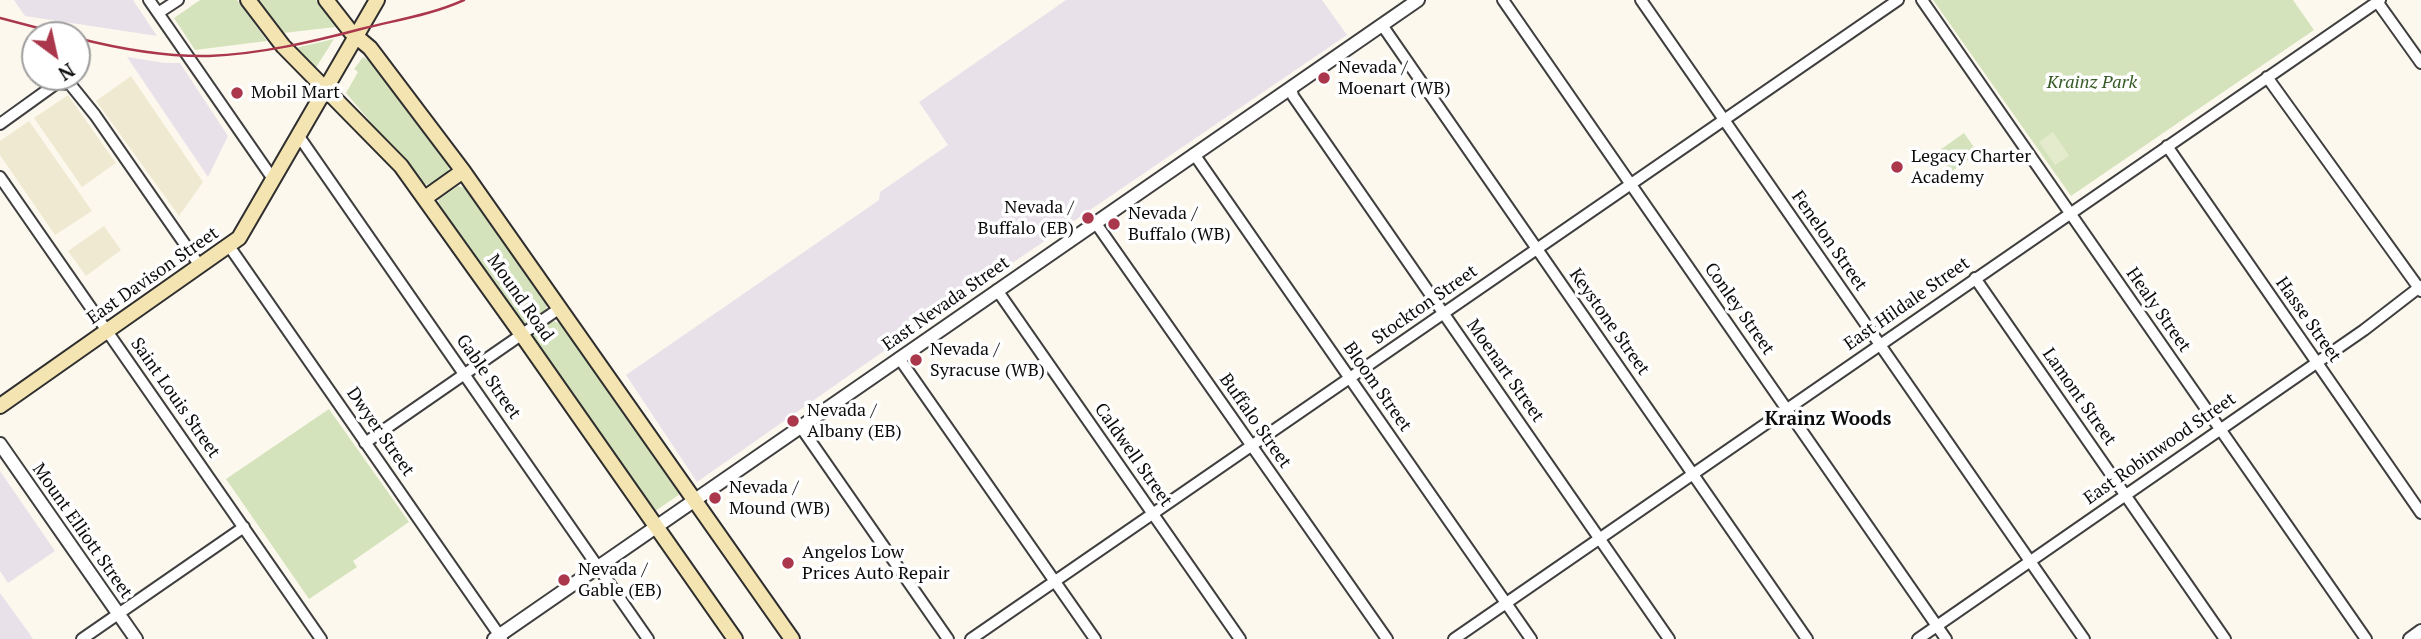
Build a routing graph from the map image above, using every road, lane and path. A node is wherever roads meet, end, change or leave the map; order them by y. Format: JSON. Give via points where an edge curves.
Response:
{"nodes":[{"id":1,"x":149,"y":0,"type":"edge"},
{"id":2,"x":178,"y":0,"type":"edge"},
{"id":3,"x":248,"y":0,"type":"edge"},
{"id":4,"x":326,"y":0,"type":"edge"},
{"id":5,"x":377,"y":0,"type":"edge"},
{"id":6,"x":1418,"y":0,"type":"edge"},
{"id":7,"x":1503,"y":0,"type":"edge"},
{"id":8,"x":1641,"y":0,"type":"edge"},
{"id":9,"x":1898,"y":0,"type":"edge"},
{"id":10,"x":1922,"y":0,"type":"edge"},
{"id":11,"x":2378,"y":1,"type":"edge"},
{"id":12,"x":158,"y":13,"type":"junction"},
{"id":13,"x":1382,"y":25,"type":"junction"},
{"id":14,"x":357,"y":38,"type":"junction"},
{"id":15,"x":2421,"y":63,"type":"edge"},
{"id":16,"x":2267,"y":77,"type":"junction"},
{"id":17,"x":1291,"y":88,"type":"junction"},
{"id":18,"x":326,"y":90,"type":"junction"},
{"id":19,"x":1724,"y":120,"type":"junction"},
{"id":20,"x":0,"y":124,"type":"edge"},
{"id":21,"x":298,"y":135,"type":"junction"},
{"id":22,"x":2166,"y":146,"type":"junction"},
{"id":23,"x":1194,"y":154,"type":"junction"},
{"id":24,"x":463,"y":171,"type":"junction"},
{"id":25,"x":0,"y":177,"type":"edge"},
{"id":26,"x":273,"y":179,"type":"junction"},
{"id":27,"x":1631,"y":185,"type":"junction"},
{"id":28,"x":425,"y":198,"type":"junction"},
{"id":29,"x":2070,"y":214,"type":"junction"},
{"id":30,"x":1096,"y":222,"type":"junction"},
{"id":31,"x":229,"y":246,"type":"junction"},
{"id":32,"x":1537,"y":249,"type":"junction"},
{"id":33,"x":200,"y":266,"type":"junction"},
{"id":34,"x":1975,"y":278,"type":"junction"},
{"id":35,"x":2420,"y":288,"type":"edge"},
{"id":36,"x":997,"y":290,"type":"junction"},
{"id":37,"x":560,"y":308,"type":"junction"},
{"id":38,"x":1444,"y":314,"type":"junction"},
{"id":39,"x":107,"y":331,"type":"junction"},
{"id":40,"x":522,"y":335,"type":"junction"},
{"id":41,"x":1879,"y":344,"type":"junction"},
{"id":42,"x":899,"y":358,"type":"junction"},
{"id":43,"x":2316,"y":362,"type":"junction"},
{"id":44,"x":465,"y":374,"type":"junction"},
{"id":45,"x":1350,"y":378,"type":"junction"},
{"id":46,"x":0,"y":406,"type":"edge"},
{"id":47,"x":1786,"y":409,"type":"junction"},
{"id":48,"x":800,"y":426,"type":"junction"},
{"id":49,"x":2221,"y":429,"type":"junction"},
{"id":50,"x":365,"y":443,"type":"junction"},
{"id":51,"x":0,"y":444,"type":"edge"},
{"id":52,"x":1251,"y":446,"type":"junction"},
{"id":53,"x":1693,"y":474,"type":"junction"},
{"id":54,"x":2125,"y":495,"type":"junction"},
{"id":55,"x":695,"y":499,"type":"junction"},
{"id":56,"x":2421,"y":513,"type":"edge"},
{"id":57,"x":1153,"y":514,"type":"junction"},
{"id":58,"x":656,"y":526,"type":"junction"},
{"id":59,"x":243,"y":527,"type":"junction"},
{"id":60,"x":1599,"y":539,"type":"junction"},
{"id":61,"x":2030,"y":561,"type":"junction"},
{"id":62,"x":598,"y":567,"type":"junction"},
{"id":63,"x":1055,"y":582,"type":"junction"},
{"id":64,"x":1506,"y":603,"type":"junction"},
{"id":65,"x":118,"y":614,"type":"junction"},
{"id":66,"x":1937,"y":626,"type":"junction"},
{"id":67,"x":499,"y":638,"type":"edge"},
{"id":68,"x":82,"y":639,"type":"edge"},
{"id":69,"x":136,"y":639,"type":"edge"},
{"id":70,"x":321,"y":639,"type":"edge"},
{"id":71,"x":648,"y":639,"type":"edge"},
{"id":72,"x":735,"y":639,"type":"edge"},
{"id":73,"x":792,"y":639,"type":"edge"},
{"id":74,"x":948,"y":639,"type":"edge"},
{"id":75,"x":971,"y":639,"type":"edge"},
{"id":76,"x":1095,"y":639,"type":"edge"},
{"id":77,"x":1240,"y":639,"type":"edge"},
{"id":78,"x":1387,"y":639,"type":"edge"},
{"id":79,"x":1454,"y":639,"type":"edge"},
{"id":80,"x":1531,"y":639,"type":"edge"},
{"id":81,"x":1669,"y":639,"type":"edge"},
{"id":82,"x":1807,"y":639,"type":"edge"},
{"id":83,"x":1917,"y":639,"type":"edge"},
{"id":84,"x":1946,"y":639,"type":"edge"},
{"id":85,"x":2084,"y":639,"type":"edge"},
{"id":86,"x":2225,"y":639,"type":"edge"},
{"id":87,"x":2366,"y":639,"type":"edge"}],
"edges":[{"from":1,"to":12,"type":"street"},
{"from":2,"to":12,"type":"street"},
{"from":3,"to":18,"type":"main road","name":"Mound Road","via":[[283,46]]},
{"from":4,"to":14,"type":"main road","name":"Mound Road"},
{"from":5,"to":14,"type":"main road","name":"East Davison Street"},
{"from":6,"to":13,"type":"street","name":"East Nevada Street"},
{"from":7,"to":27,"type":"street","name":"Conley Street"},
{"from":8,"to":19,"type":"street","name":"Fenelon Street"},
{"from":9,"to":19,"type":"street","name":"Stockton Street"},
{"from":10,"to":29,"type":"street","name":"Healy Street"},
{"from":11,"to":15,"type":"street"},
{"from":11,"to":16,"type":"street","name":"East Hildale Street"},
{"from":12,"to":26,"type":"street"},
{"from":13,"to":17,"type":"street","name":"East Nevada Street"},
{"from":13,"to":32,"type":"street","name":"Keystone Street"},
{"from":14,"to":18,"type":"main road","name":"East Davison Street"},
{"from":14,"to":24,"type":"main road","name":"Mound Road","via":[[370,48]]},
{"from":16,"to":22,"type":"street","name":"East Hildale Street"},
{"from":16,"to":35,"type":"street"},
{"from":17,"to":23,"type":"street","name":"East Nevada Street"},
{"from":17,"to":38,"type":"street","name":"Moenart Street"},
{"from":18,"to":21,"type":"main road","name":"East Davison Street"},
{"from":18,"to":28,"type":"main road","name":"Mound Road","via":[[390,153]]},
{"from":19,"to":27,"type":"street","name":"Stockton Street"},
{"from":19,"to":41,"type":"street","name":"Fenelon Street"},
{"from":20,"to":33,"type":"street","via":[[57,83],[70,84]]},
{"from":21,"to":26,"type":"main road","name":"East Davison Street"},
{"from":21,"to":44,"type":"street","name":"Gable Street"},
{"from":22,"to":29,"type":"street","name":"East Hildale Street"},
{"from":22,"to":43,"type":"street","name":"Hasse Street"},
{"from":23,"to":30,"type":"street","name":"East Nevada Street"},
{"from":23,"to":45,"type":"street","name":"Bloom Street"},
{"from":24,"to":28,"type":"main road"},
{"from":24,"to":37,"type":"main road","name":"Mound Road"},
{"from":25,"to":39,"type":"street","name":"Saint Louis Street"},
{"from":26,"to":31,"type":"main road","name":"East Davison Street","via":[[247,226]]},
{"from":27,"to":32,"type":"street","name":"Stockton Street"},
{"from":27,"to":47,"type":"street","name":"Conley Street"},
{"from":28,"to":40,"type":"main road","name":"Mound Road"},
{"from":29,"to":34,"type":"street","name":"East Hildale Street"},
{"from":29,"to":49,"type":"street","name":"Healy Street"},
{"from":30,"to":36,"type":"street","name":"East Nevada Street"},
{"from":30,"to":52,"type":"street","name":"Buffalo Street"},
{"from":31,"to":33,"type":"main road","name":"East Davison Street"},
{"from":31,"to":50,"type":"street","name":"Dwyer Street"},
{"from":32,"to":38,"type":"street","name":"Stockton Street"},
{"from":32,"to":53,"type":"street","name":"Keystone Street"},
{"from":33,"to":39,"type":"main road","name":"East Davison Street"},
{"from":34,"to":41,"type":"street","name":"East Hildale Street"},
{"from":34,"to":54,"type":"street","name":"Lamont Street"},
{"from":35,"to":43,"type":"street","name":"East Robinwood Street"},
{"from":36,"to":42,"type":"street","name":"East Nevada Street"},
{"from":36,"to":57,"type":"street","name":"Caldwell Street"},
{"from":37,"to":40,"type":"street"},
{"from":37,"to":55,"type":"main road","name":"Mound Road"},
{"from":38,"to":45,"type":"street","name":"Stockton Street"},
{"from":38,"to":60,"type":"street","name":"Moenart Street"},
{"from":39,"to":46,"type":"main road","name":"East Davison Street"},
{"from":39,"to":59,"type":"street","name":"Saint Louis Street"},
{"from":40,"to":44,"type":"street"},
{"from":40,"to":58,"type":"main road","name":"Mound Road"},
{"from":41,"to":47,"type":"street","name":"East Hildale Street"},
{"from":41,"to":61,"type":"street","name":"Fenelon Street"},
{"from":42,"to":48,"type":"street","name":"East Nevada Street"},
{"from":42,"to":63,"type":"street"},
{"from":43,"to":49,"type":"street","name":"East Robinwood Street"},
{"from":43,"to":56,"type":"street","name":"Hasse Street"},
{"from":44,"to":50,"type":"street"},
{"from":44,"to":62,"type":"street","name":"Gable Street"},
{"from":45,"to":52,"type":"street","name":"Stockton Street"},
{"from":45,"to":64,"type":"street","name":"Bloom Street"},
{"from":47,"to":53,"type":"street","name":"East Hildale Street"},
{"from":47,"to":66,"type":"street","name":"Conley Street"},
{"from":48,"to":55,"type":"street","name":"East Nevada Street"},
{"from":48,"to":74,"type":"street"},
{"from":49,"to":54,"type":"street","name":"East Robinwood Street"},
{"from":49,"to":87,"type":"street","name":"Healy Street"},
{"from":50,"to":67,"type":"street","name":"Dwyer Street"},
{"from":51,"to":65,"type":"street","name":"Mount Elliott Street"},
{"from":52,"to":57,"type":"street","name":"Stockton Street"},
{"from":52,"to":78,"type":"street","name":"Buffalo Street"},
{"from":53,"to":60,"type":"street","name":"East Hildale Street"},
{"from":53,"to":82,"type":"street","name":"Keystone Street"},
{"from":54,"to":61,"type":"street","name":"East Robinwood Street"},
{"from":54,"to":86,"type":"street","name":"Lamont Street"},
{"from":55,"to":58,"type":"street","name":"East Nevada Street"},
{"from":55,"to":73,"type":"main road","name":"Mound Road"},
{"from":57,"to":63,"type":"street","name":"Stockton Street"},
{"from":57,"to":77,"type":"street","name":"Caldwell Street"},
{"from":58,"to":62,"type":"street","name":"East Nevada Street"},
{"from":58,"to":72,"type":"main road","name":"Mound Road"},
{"from":59,"to":65,"type":"street"},
{"from":59,"to":70,"type":"street","name":"Saint Louis Street"},
{"from":60,"to":64,"type":"street","name":"East Hildale Street"},
{"from":60,"to":81,"type":"street","name":"Moenart Street"},
{"from":61,"to":66,"type":"street","name":"East Robinwood Street"},
{"from":61,"to":85,"type":"street","name":"Fenelon Street"},
{"from":62,"to":67,"type":"street","name":"East Nevada Street"},
{"from":62,"to":71,"type":"street","name":"Gable Street"},
{"from":63,"to":75,"type":"street","name":"Stockton Street"},
{"from":63,"to":76,"type":"street"},
{"from":64,"to":79,"type":"street","name":"East Hildale Street"},
{"from":64,"to":80,"type":"street","name":"Bloom Street"},
{"from":65,"to":68,"type":"street"},
{"from":65,"to":69,"type":"street","name":"Mount Elliott Street"},
{"from":66,"to":83,"type":"street","name":"East Robinwood Street"},
{"from":66,"to":84,"type":"street","name":"Conley Street"}]}
